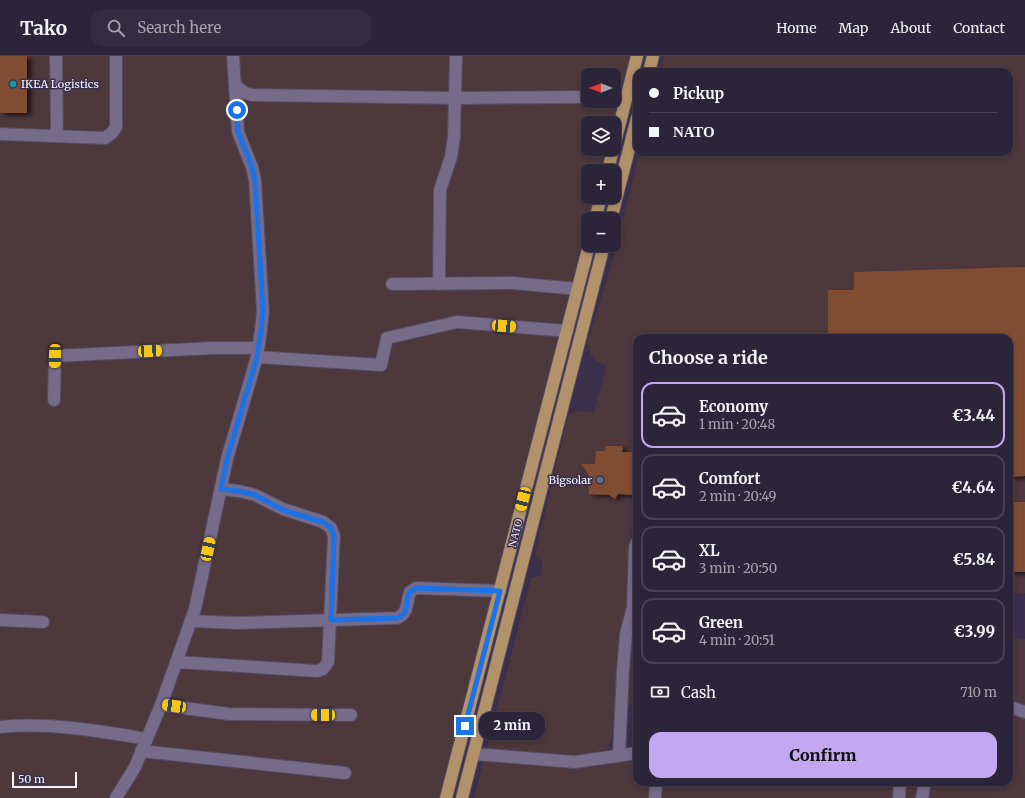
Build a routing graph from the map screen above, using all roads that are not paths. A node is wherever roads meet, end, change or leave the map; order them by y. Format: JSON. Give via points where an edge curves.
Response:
{"nodes":[{"id":1,"x":56,"y":56,"type":"edge"},
{"id":2,"x":116,"y":56,"type":"edge"},
{"id":3,"x":233,"y":56,"type":"edge"},
{"id":4,"x":456,"y":56,"type":"edge"},
{"id":5,"x":637,"y":56,"type":"edge"},
{"id":6,"x":653,"y":56,"type":"edge"},
{"id":7,"x":634,"y":68,"type":"edge"},
{"id":8,"x":650,"y":68,"type":"edge"},
{"id":9,"x":633,"y":72,"type":"edge"},
{"id":10,"x":236,"y":86,"type":"junction"},
{"id":11,"x":581,"y":97,"type":"edge"},
{"id":12,"x":621,"y":97,"type":"edge"},
{"id":13,"x":627,"y":97,"type":"junction"},
{"id":14,"x":455,"y":98,"type":"junction"},
{"id":15,"x":621,"y":121,"type":"edge"},
{"id":16,"x":0,"y":134,"type":"edge"},
{"id":17,"x":633,"y":134,"type":"edge"},
{"id":18,"x":57,"y":136,"type":"junction"},
{"id":19,"x":613,"y":212,"type":"edge"},
{"id":20,"x":587,"y":252,"type":"edge"},
{"id":21,"x":602,"y":252,"type":"edge"},
{"id":22,"x":392,"y":284,"type":"dead end"},
{"id":23,"x":439,"y":284,"type":"junction"},
{"id":24,"x":578,"y":288,"type":"junction"},
{"id":25,"x":567,"y":331,"type":"junction"},
{"id":26,"x":257,"y":353,"type":"junction"},
{"id":27,"x":54,"y":400,"type":"dead end"},
{"id":28,"x":221,"y":489,"type":"junction"},
{"id":29,"x":633,"y":588,"type":"edge"},
{"id":30,"x":500,"y":591,"type":"junction"},
{"id":31,"x":0,"y":620,"type":"edge"},
{"id":32,"x":331,"y":620,"type":"junction"},
{"id":33,"x":191,"y":621,"type":"junction"},
{"id":34,"x":43,"y":622,"type":"dead end"},
{"id":35,"x":176,"y":662,"type":"junction"},
{"id":36,"x":161,"y":705,"type":"junction"},
{"id":37,"x":1013,"y":708,"type":"edge"},
{"id":38,"x":1025,"y":712,"type":"edge"},
{"id":39,"x":351,"y":715,"type":"dead end"},
{"id":40,"x":0,"y":727,"type":"edge"},
{"id":41,"x":146,"y":739,"type":"junction"},
{"id":42,"x":141,"y":751,"type":"junction"},
{"id":43,"x":633,"y":753,"type":"edge"},
{"id":44,"x":474,"y":754,"type":"junction"},
{"id":45,"x":619,"y":755,"type":"junction"},
{"id":46,"x":345,"y":773,"type":"dead end"},
{"id":47,"x":656,"y":786,"type":"edge"},
{"id":48,"x":900,"y":786,"type":"edge"},
{"id":49,"x":924,"y":786,"type":"edge"},
{"id":50,"x":116,"y":798,"type":"edge"},
{"id":51,"x":446,"y":798,"type":"edge"},
{"id":52,"x":462,"y":798,"type":"edge"},
{"id":53,"x":655,"y":798,"type":"edge"},
{"id":54,"x":899,"y":798,"type":"edge"},
{"id":55,"x":922,"y":798,"type":"edge"}],
"edges":[{"from":1,"to":18,"type":"street"},
{"from":2,"to":18,"type":"street","via":[[116,127],[112,133],[105,138]]},
{"from":3,"to":10,"type":"street"},
{"from":4,"to":14,"type":"street"},
{"from":5,"to":7,"type":"main road"},
{"from":6,"to":8,"type":"main road"},
{"from":9,"to":13,"type":"main road"},
{"from":10,"to":14,"type":"street","via":[[252,95]]},
{"from":10,"to":26,"type":"street","via":[[238,132],[255,180],[263,311]]},
{"from":11,"to":14,"type":"street"},
{"from":12,"to":13,"type":"street"},
{"from":13,"to":15,"type":"main road"},
{"from":14,"to":23,"type":"street","via":[[451,157],[440,190]]},
{"from":16,"to":18,"type":"street"},
{"from":17,"to":19,"type":"main road"},
{"from":20,"to":24,"type":"main road","name":"ΝΑΤΟ"},
{"from":21,"to":44,"type":"main road","name":"ΝΑΤΟ"},
{"from":22,"to":23,"type":"street"},
{"from":23,"to":24,"type":"street","via":[[513,283]]},
{"from":24,"to":25,"type":"main road","name":"ΝΑΤΟ"},
{"from":25,"to":26,"type":"street","via":[[457,322],[387,338],[381,365]]},
{"from":25,"to":30,"type":"main road","name":"ΝΑΤΟ"},
{"from":26,"to":27,"type":"street","via":[[213,348],[55,356]]},
{"from":26,"to":28,"type":"street"},
{"from":28,"to":32,"type":"street","via":[[255,495],[283,510],[323,522],[331,528],[334,536]]},
{"from":28,"to":33,"type":"street"},
{"from":29,"to":45,"type":"street","via":[[632,608],[626,634]]},
{"from":30,"to":32,"type":"street","via":[[416,588],[410,592],[403,616]]},
{"from":30,"to":51,"type":"main road","name":"ΝΑΤΟ"},
{"from":31,"to":34,"type":"street"},
{"from":32,"to":33,"type":"street","via":[[237,623]]},
{"from":32,"to":35,"type":"street","via":[[328,662],[320,670]]},
{"from":33,"to":35,"type":"street"},
{"from":35,"to":36,"type":"street"},
{"from":36,"to":39,"type":"street","via":[[229,714]]},
{"from":36,"to":41,"type":"street"},
{"from":37,"to":38,"type":"street"},
{"from":40,"to":41,"type":"street","via":[[20,725],[66,728]]},
{"from":41,"to":42,"type":"street"},
{"from":42,"to":46,"type":"street"},
{"from":42,"to":50,"type":"street","via":[[135,767]]},
{"from":43,"to":45,"type":"street"},
{"from":44,"to":45,"type":"street","via":[[575,762]]},
{"from":44,"to":52,"type":"main road","name":"ΝΑΤΟ"},
{"from":47,"to":53,"type":"street"},
{"from":48,"to":54,"type":"street"},
{"from":49,"to":55,"type":"street"}]}
